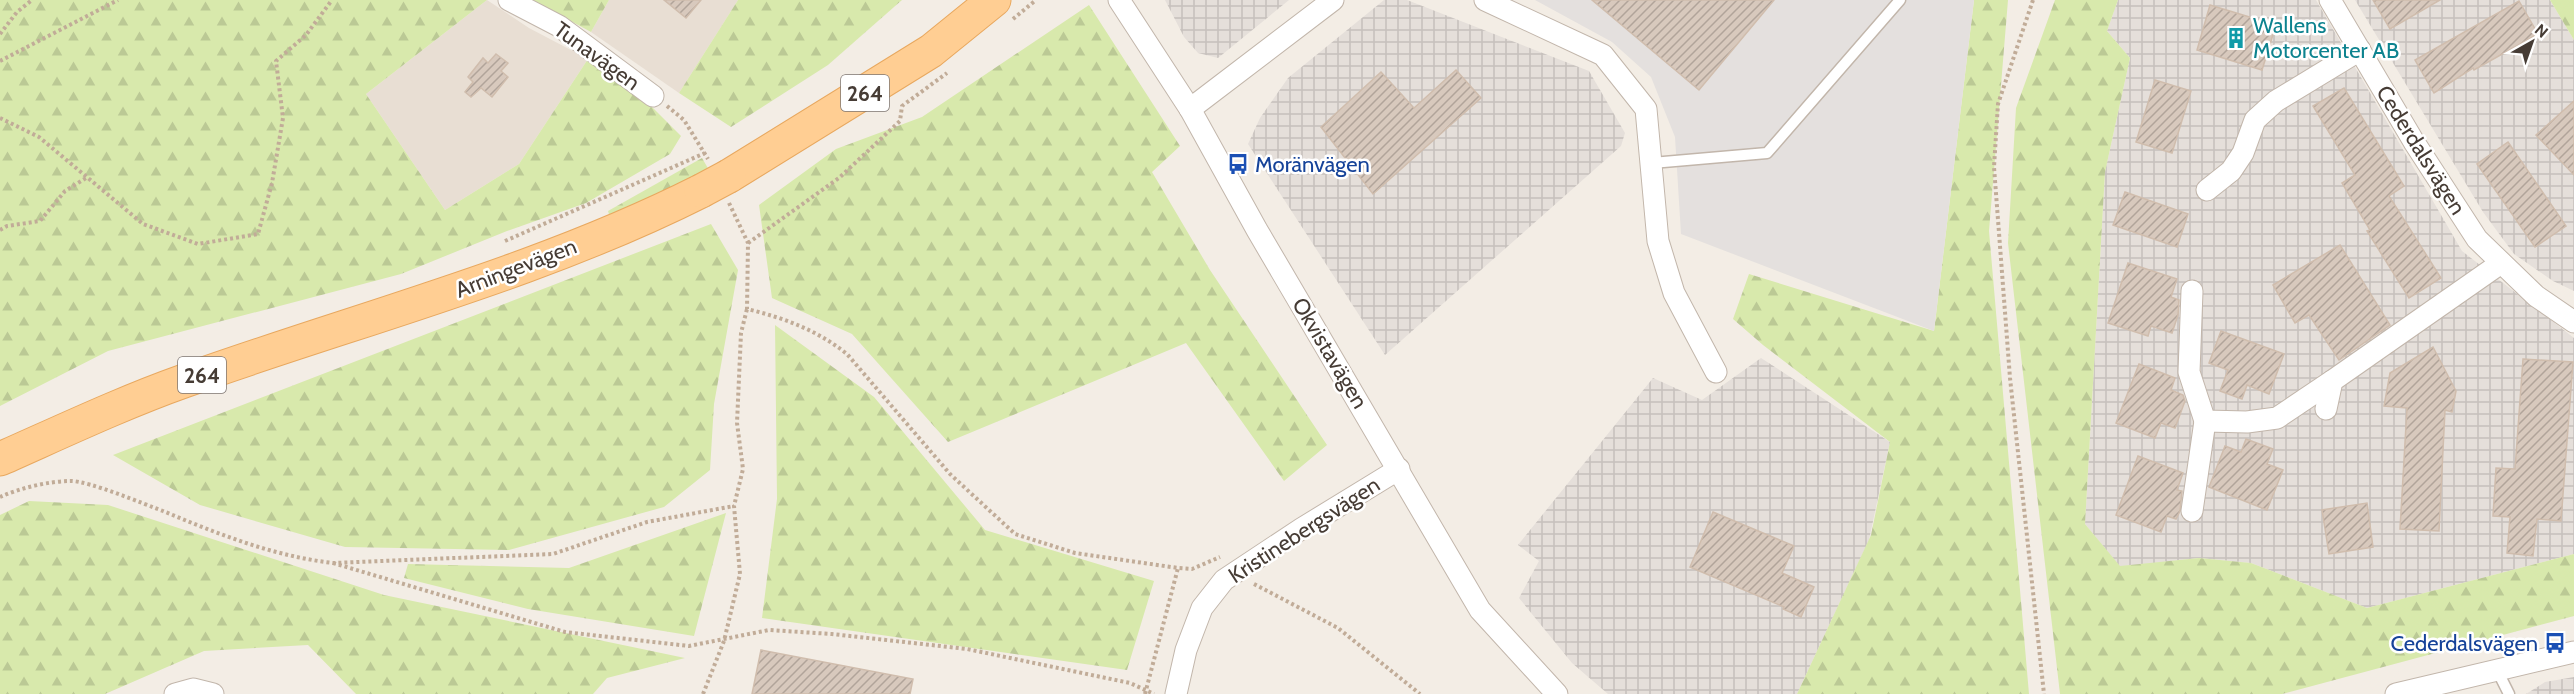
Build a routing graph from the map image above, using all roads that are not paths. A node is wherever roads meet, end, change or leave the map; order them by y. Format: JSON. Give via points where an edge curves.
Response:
{"nodes":[{"id":1,"x":509,"y":0,"type":"edge"},
{"id":2,"x":1119,"y":0,"type":"edge"},
{"id":3,"x":1333,"y":0,"type":"edge"},
{"id":4,"x":1485,"y":0,"type":"edge"},
{"id":5,"x":1900,"y":0,"type":"edge"},
{"id":6,"x":2330,"y":0,"type":"edge"},
{"id":7,"x":1002,"y":11,"type":"edge"},
{"id":8,"x":2360,"y":50,"type":"junction"},
{"id":9,"x":653,"y":96,"type":"road end"},
{"id":10,"x":1190,"y":108,"type":"junction"},
{"id":11,"x":1652,"y":163,"type":"junction"},
{"id":12,"x":2206,"y":190,"type":"dead end"},
{"id":13,"x":2501,"y":263,"type":"junction"},
{"id":14,"x":2192,"y":291,"type":"dead end"},
{"id":15,"x":2574,"y":322,"type":"edge"},
{"id":16,"x":1716,"y":372,"type":"dead end"},
{"id":17,"x":2332,"y":381,"type":"junction"},
{"id":18,"x":2326,"y":409,"type":"dead end"},
{"id":19,"x":2205,"y":421,"type":"junction"},
{"id":20,"x":0,"y":459,"type":"edge"},
{"id":21,"x":1399,"y":469,"type":"junction"},
{"id":22,"x":2192,"y":511,"type":"dead end"},
{"id":23,"x":2574,"y":652,"type":"edge"},
{"id":24,"x":2498,"y":672,"type":"junction"},
{"id":25,"x":2438,"y":689,"type":"edge"},
{"id":26,"x":175,"y":694,"type":"edge"},
{"id":27,"x":213,"y":694,"type":"edge"},
{"id":28,"x":1176,"y":694,"type":"edge"},
{"id":29,"x":1557,"y":694,"type":"edge"},
{"id":30,"x":2396,"y":694,"type":"edge"},
{"id":31,"x":2509,"y":694,"type":"edge"}],
"edges":[{"from":1,"to":9,"type":"street","name":"Tunavägen","via":[[559,26]]},
{"from":2,"to":10,"type":"street","name":"Okvistavägen"},
{"from":3,"to":10,"type":"street"},
{"from":4,"to":11,"type":"street","via":[[1603,55],[1646,109]]},
{"from":5,"to":11,"type":"lane","via":[[1767,153]]},
{"from":6,"to":8,"type":"street","name":"Cederdalsvägen"},
{"from":7,"to":20,"type":"main road","name":"Arningevägen","number":"264","via":[[648,218],[443,296],[183,381]]},
{"from":8,"to":12,"type":"street","via":[[2276,101],[2255,120],[2231,171]]},
{"from":8,"to":13,"type":"street","name":"Cederdalsvägen","via":[[2477,239]]},
{"from":10,"to":21,"type":"street","name":"Okvistavägen","via":[[1257,230]]},
{"from":11,"to":16,"type":"street","via":[[1658,241],[1674,293]]},
{"from":13,"to":15,"type":"street","name":"Cederdalsvägen","via":[[2536,296]]},
{"from":13,"to":17,"type":"street"},
{"from":14,"to":19,"type":"street","via":[[2189,372]]},
{"from":17,"to":18,"type":"street"},
{"from":17,"to":19,"type":"street","via":[[2277,418]]},
{"from":19,"to":22,"type":"street"},
{"from":21,"to":28,"type":"street","name":"Kristinebergsvägen","via":[[1224,580],[1202,608],[1186,650]]},
{"from":21,"to":29,"type":"street","name":"Okvistavägen","via":[[1480,610]]},
{"from":23,"to":24,"type":"street"},
{"from":24,"to":25,"type":"street"},
{"from":24,"to":31,"type":"lane"},
{"from":25,"to":30,"type":"street"},
{"from":26,"to":27,"type":"street","via":[[193,689]]}]}
